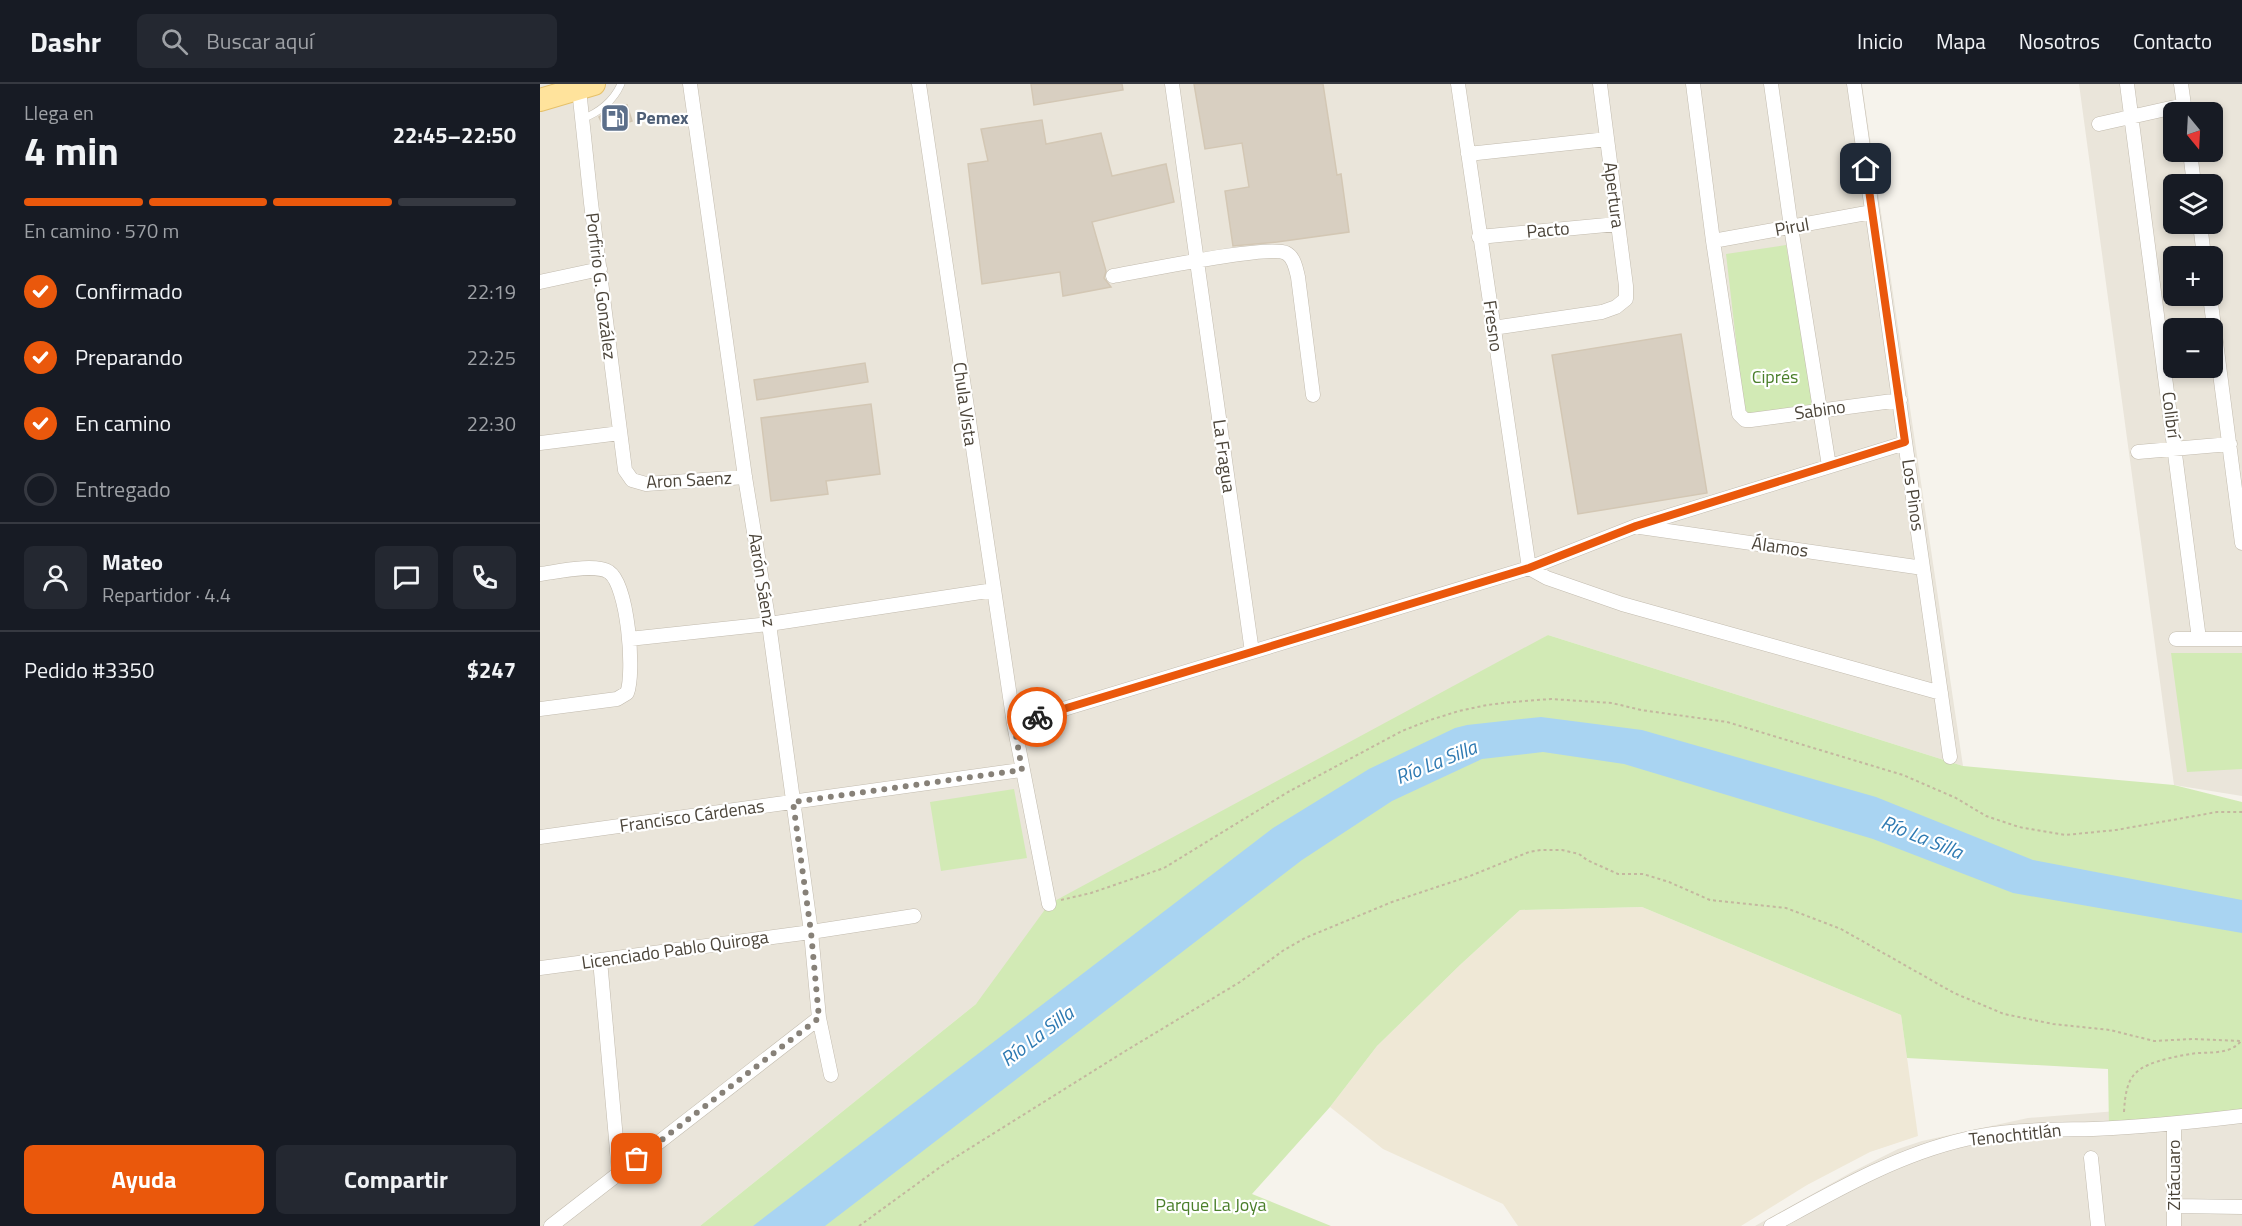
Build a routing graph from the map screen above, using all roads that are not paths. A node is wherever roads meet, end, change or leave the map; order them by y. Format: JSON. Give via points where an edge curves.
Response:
{"nodes":[{"id":1,"x":621,"y":84,"type":"edge"},
{"id":2,"x":690,"y":84,"type":"edge"},
{"id":3,"x":919,"y":84,"type":"edge"},
{"id":4,"x":1172,"y":84,"type":"edge"},
{"id":5,"x":1458,"y":84,"type":"edge"},
{"id":6,"x":1600,"y":84,"type":"edge"},
{"id":7,"x":1693,"y":84,"type":"edge"},
{"id":8,"x":1771,"y":84,"type":"edge"},
{"id":9,"x":1854,"y":84,"type":"edge"},
{"id":10,"x":2127,"y":84,"type":"edge"},
{"id":11,"x":2181,"y":84,"type":"edge"},
{"id":12,"x":584,"y":86,"type":"edge"},
{"id":13,"x":540,"y":100,"type":"edge"},
{"id":14,"x":2184,"y":102,"type":"edge"},
{"id":15,"x":2163,"y":112,"type":"edge"},
{"id":16,"x":2132,"y":117,"type":"junction"},
{"id":17,"x":582,"y":119,"type":"junction"},
{"id":18,"x":2099,"y":124,"type":"dead end"},
{"id":19,"x":1607,"y":139,"type":"junction"},
{"id":20,"x":1468,"y":154,"type":"junction"},
{"id":21,"x":1872,"y":212,"type":"junction"},
{"id":22,"x":1617,"y":224,"type":"junction"},
{"id":23,"x":1791,"y":227,"type":"junction"},
{"id":24,"x":1479,"y":237,"type":"junction"},
{"id":25,"x":1713,"y":241,"type":"junction"},
{"id":26,"x":1196,"y":261,"type":"junction"},
{"id":27,"x":600,"y":268,"type":"junction"},
{"id":28,"x":1113,"y":276,"type":"dead end"},
{"id":29,"x":540,"y":282,"type":"edge"},
{"id":30,"x":2211,"y":306,"type":"edge"},
{"id":31,"x":1494,"y":328,"type":"junction"},
{"id":32,"x":1313,"y":394,"type":"dead end"},
{"id":33,"x":1899,"y":400,"type":"junction"},
{"id":34,"x":1820,"y":410,"type":"junction"},
{"id":35,"x":620,"y":433,"type":"junction"},
{"id":36,"x":1905,"y":442,"type":"junction"},
{"id":37,"x":540,"y":443,"type":"edge"},
{"id":38,"x":2230,"y":444,"type":"junction"},
{"id":39,"x":2175,"y":449,"type":"junction"},
{"id":40,"x":2138,"y":452,"type":"dead end"},
{"id":41,"x":1829,"y":466,"type":"junction"},
{"id":42,"x":746,"y":477,"type":"junction"},
{"id":43,"x":632,"y":480,"type":"joint"},
{"id":44,"x":1636,"y":526,"type":"junction"},
{"id":45,"x":2242,"y":543,"type":"edge"},
{"id":46,"x":1529,"y":568,"type":"junction"},
{"id":47,"x":1923,"y":568,"type":"junction"},
{"id":48,"x":540,"y":574,"type":"edge"},
{"id":49,"x":994,"y":590,"type":"junction"},
{"id":50,"x":769,"y":624,"type":"junction"},
{"id":51,"x":629,"y":639,"type":"junction"},
{"id":52,"x":2176,"y":639,"type":"dead end"},
{"id":53,"x":2199,"y":639,"type":"junction"},
{"id":54,"x":2242,"y":639,"type":"edge"},
{"id":55,"x":1252,"y":652,"type":"junction"},
{"id":56,"x":1941,"y":693,"type":"junction"},
{"id":57,"x":540,"y":708,"type":"edge"},
{"id":58,"x":1014,"y":724,"type":"junction"},
{"id":59,"x":1950,"y":758,"type":"dead end"},
{"id":60,"x":1022,"y":770,"type":"junction"},
{"id":61,"x":793,"y":802,"type":"junction"},
{"id":62,"x":540,"y":837,"type":"edge"},
{"id":63,"x":1049,"y":904,"type":"road end"},
{"id":64,"x":914,"y":916,"type":"dead end"},
{"id":65,"x":811,"y":932,"type":"junction"},
{"id":66,"x":600,"y":960,"type":"junction"},
{"id":67,"x":540,"y":968,"type":"edge"},
{"id":68,"x":819,"y":1018,"type":"junction"},
{"id":69,"x":831,"y":1075,"type":"dead end"},
{"id":70,"x":2242,"y":1116,"type":"edge"},
{"id":71,"x":2174,"y":1124,"type":"junction"},
{"id":72,"x":2091,"y":1158,"type":"dead end"},
{"id":73,"x":619,"y":1173,"type":"junction"},
{"id":74,"x":2176,"y":1206,"type":"junction"},
{"id":75,"x":2242,"y":1207,"type":"edge"},
{"id":76,"x":551,"y":1226,"type":"edge"},
{"id":77,"x":1771,"y":1226,"type":"edge"},
{"id":78,"x":2098,"y":1226,"type":"edge"},
{"id":79,"x":2174,"y":1226,"type":"edge"}],
"edges":[{"from":1,"to":17,"type":"lane","via":[[607,105]]},
{"from":2,"to":42,"type":"street","name":"Aarón Sáenz"},
{"from":3,"to":49,"type":"street","name":"Chula Vista"},
{"from":4,"to":26,"type":"street","name":"La Fragua"},
{"from":5,"to":20,"type":"street","name":"Fresno"},
{"from":6,"to":19,"type":"street","name":"Apertura"},
{"from":7,"to":25,"type":"street"},
{"from":8,"to":23,"type":"street"},
{"from":9,"to":21,"type":"street","name":"Los Pinos"},
{"from":10,"to":16,"type":"street","name":"Colibrí"},
{"from":11,"to":14,"type":"street"},
{"from":12,"to":13,"type":"main road"},
{"from":12,"to":17,"type":"street","name":"Porfirio G. González"},
{"from":15,"to":16,"type":"street"},
{"from":16,"to":18,"type":"street"},
{"from":16,"to":39,"type":"street","name":"Colibrí"},
{"from":17,"to":27,"type":"street","name":"Porfirio G. González"},
{"from":19,"to":20,"type":"street"},
{"from":19,"to":22,"type":"street","name":"Apertura"},
{"from":20,"to":24,"type":"street","name":"Fresno"},
{"from":21,"to":23,"type":"street","name":"Pirul"},
{"from":21,"to":33,"type":"street","name":"Los Pinos"},
{"from":22,"to":24,"type":"street","name":"Pacto"},
{"from":22,"to":31,"type":"street","name":"Apertura","via":[[1627,294],[1622,304],[1602,312]]},
{"from":23,"to":25,"type":"street","name":"Pirul"},
{"from":23,"to":34,"type":"street"},
{"from":24,"to":31,"type":"street","name":"Fresno"},
{"from":25,"to":34,"type":"street","name":"Sabino","via":[[1741,418],[1752,420]]},
{"from":26,"to":28,"type":"street"},
{"from":26,"to":32,"type":"street","via":[[1277,250],[1288,254],[1298,277]]},
{"from":26,"to":55,"type":"street","name":"La Fragua"},
{"from":27,"to":29,"type":"street"},
{"from":27,"to":35,"type":"street","name":"Porfirio G. González"},
{"from":30,"to":38,"type":"street"},
{"from":31,"to":46,"type":"street","name":"Fresno"},
{"from":33,"to":34,"type":"street","name":"Sabino"},
{"from":33,"to":36,"type":"street","name":"Los Pinos"},
{"from":34,"to":41,"type":"street"},
{"from":35,"to":37,"type":"street"},
{"from":35,"to":43,"type":"street","name":"Porfirio G. González","via":[[623,463]]},
{"from":36,"to":41,"type":"street"},
{"from":36,"to":47,"type":"street","name":"Los Pinos"},
{"from":38,"to":39,"type":"street"},
{"from":38,"to":45,"type":"street"},
{"from":39,"to":40,"type":"street"},
{"from":39,"to":53,"type":"street","name":"Colibrí"},
{"from":41,"to":44,"type":"street"},
{"from":42,"to":43,"type":"street","name":"Aron Saenz","via":[[646,484]]},
{"from":42,"to":50,"type":"street","name":"Aarón Sáenz"},
{"from":44,"to":46,"type":"street"},
{"from":44,"to":47,"type":"street","name":"Álamos"},
{"from":46,"to":55,"type":"street"},
{"from":46,"to":56,"type":"street","via":[[1622,604]]},
{"from":47,"to":56,"type":"street","name":"Los Pinos"},
{"from":48,"to":51,"type":"street","via":[[608,571],[621,592]]},
{"from":49,"to":50,"type":"street"},
{"from":49,"to":58,"type":"street","name":"Chula Vista"},
{"from":50,"to":51,"type":"street"},
{"from":50,"to":61,"type":"street","name":"Aarón Sáenz"},
{"from":51,"to":57,"type":"street","via":[[629,687],[622,696]]},
{"from":52,"to":53,"type":"street"},
{"from":53,"to":54,"type":"street"},
{"from":55,"to":58,"type":"street"},
{"from":56,"to":59,"type":"street","name":"Los Pinos"},
{"from":58,"to":60,"type":"street"},
{"from":60,"to":61,"type":"street","name":"Francisco Cárdenas"},
{"from":60,"to":63,"type":"street"},
{"from":61,"to":62,"type":"street","name":"Francisco Cárdenas"},
{"from":61,"to":65,"type":"street","name":"Aarón Sáenz"},
{"from":64,"to":65,"type":"street","name":"Licenciado Pablo Quiroga"},
{"from":65,"to":66,"type":"street","name":"Licenciado Pablo Quiroga"},
{"from":65,"to":68,"type":"street","name":"Aarón Sáenz"},
{"from":66,"to":67,"type":"street","name":"Licenciado Pablo Quiroga"},
{"from":66,"to":73,"type":"street"},
{"from":68,"to":69,"type":"street","name":"Aarón Sáenz"},
{"from":68,"to":73,"type":"street"},
{"from":70,"to":71,"type":"street","name":"Tenochtitlán"},
{"from":71,"to":74,"type":"street","name":"Zitácuaro"},
{"from":71,"to":77,"type":"street","name":"Tenochtitlán","via":[[2002,1133],[1945,1145],[1861,1178]]},
{"from":72,"to":78,"type":"street"},
{"from":73,"to":76,"type":"street"},
{"from":74,"to":75,"type":"street"},
{"from":74,"to":79,"type":"street","name":"Zitácuaro"}]}
